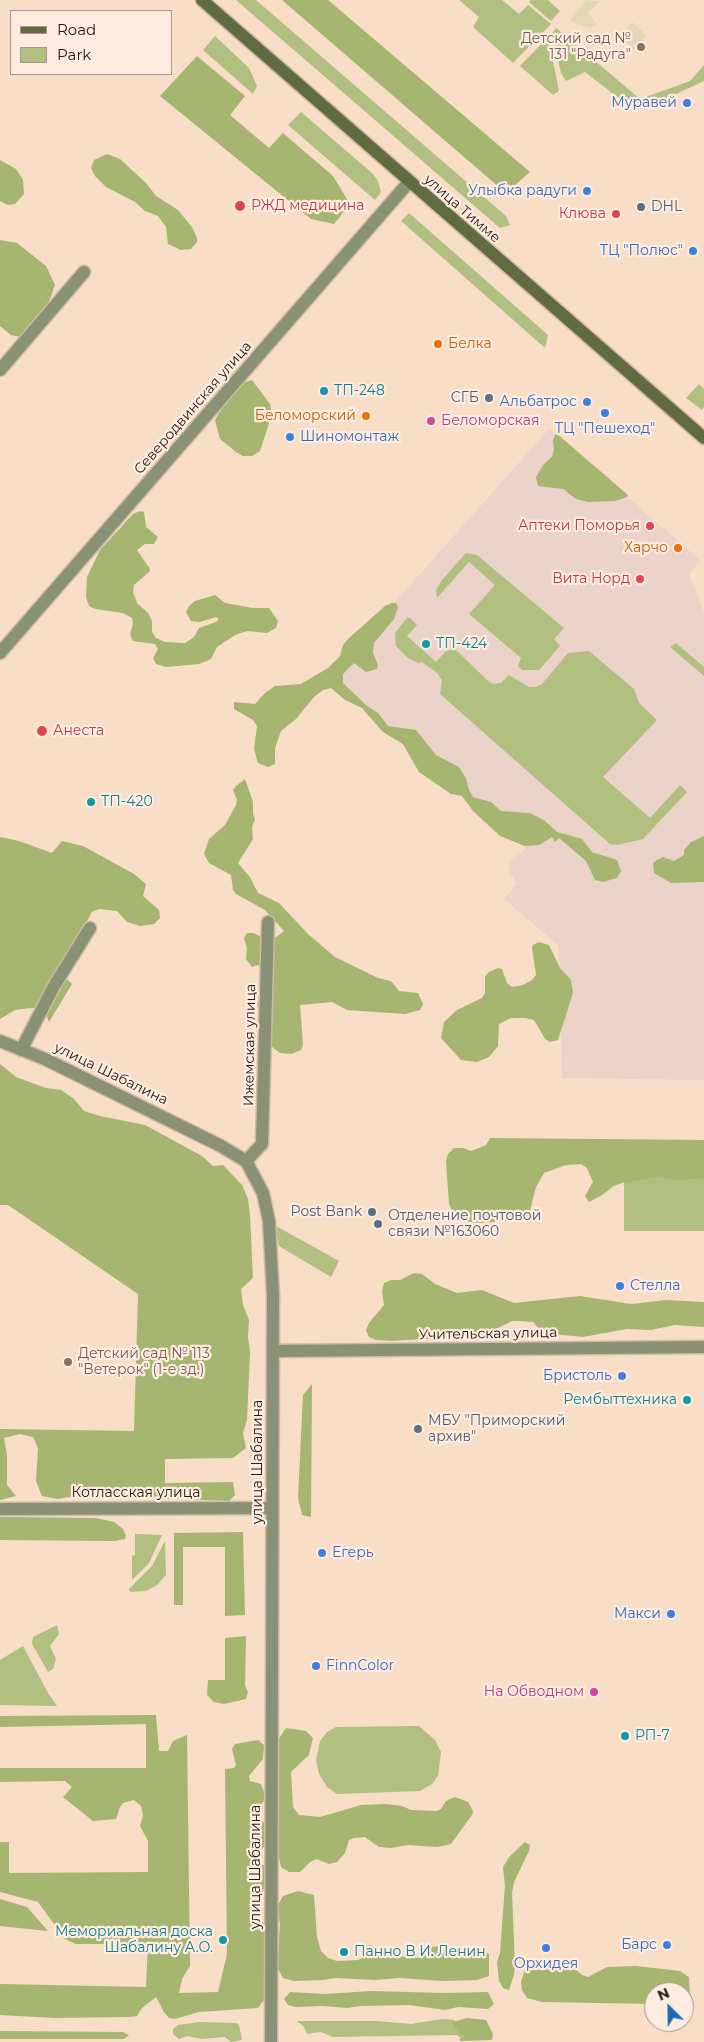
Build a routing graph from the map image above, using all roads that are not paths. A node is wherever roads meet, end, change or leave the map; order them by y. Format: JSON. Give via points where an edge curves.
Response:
{"nodes":[{"id":1,"x":202,"y":0,"type":"edge"},
{"id":2,"x":409,"y":182,"type":"junction"},
{"id":3,"x":84,"y":272,"type":"dead end"},
{"id":4,"x":0,"y":370,"type":"edge"},
{"id":5,"x":704,"y":438,"type":"edge"},
{"id":6,"x":0,"y":653,"type":"edge"},
{"id":7,"x":268,"y":922,"type":"dead end"},
{"id":8,"x":90,"y":928,"type":"dead end"},
{"id":9,"x":0,"y":1041,"type":"edge"},
{"id":10,"x":22,"y":1050,"type":"junction"},
{"id":11,"x":246,"y":1162,"type":"junction"},
{"id":12,"x":704,"y":1347,"type":"edge"},
{"id":13,"x":273,"y":1352,"type":"junction"},
{"id":14,"x":272,"y":1508,"type":"junction"},
{"id":15,"x":0,"y":1509,"type":"edge"},
{"id":16,"x":271,"y":2042,"type":"edge"}],
"edges":[{"from":1,"to":2,"type":"main road","name":"улица Тимме"},
{"from":2,"to":5,"type":"main road","name":"улица Тимме"},
{"from":2,"to":6,"type":"street","name":"Северодвинская улица"},
{"from":3,"to":4,"type":"street"},
{"from":7,"to":11,"type":"street","name":"Ижемская улица","via":[[262,1144]]},
{"from":8,"to":10,"type":"street","via":[[54,986]]},
{"from":9,"to":10,"type":"street","name":"улица Шабалина"},
{"from":10,"to":11,"type":"street","name":"улица Шабалина","via":[[118,1094]]},
{"from":11,"to":13,"type":"street","name":"улица Шабалина","via":[[263,1193],[269,1221]]},
{"from":12,"to":13,"type":"street","name":"Учительская улица"},
{"from":13,"to":14,"type":"street","name":"улица Шабалина"},
{"from":14,"to":15,"type":"street","name":"Котласская улица"},
{"from":14,"to":16,"type":"street","name":"улица Шабалина"}]}
